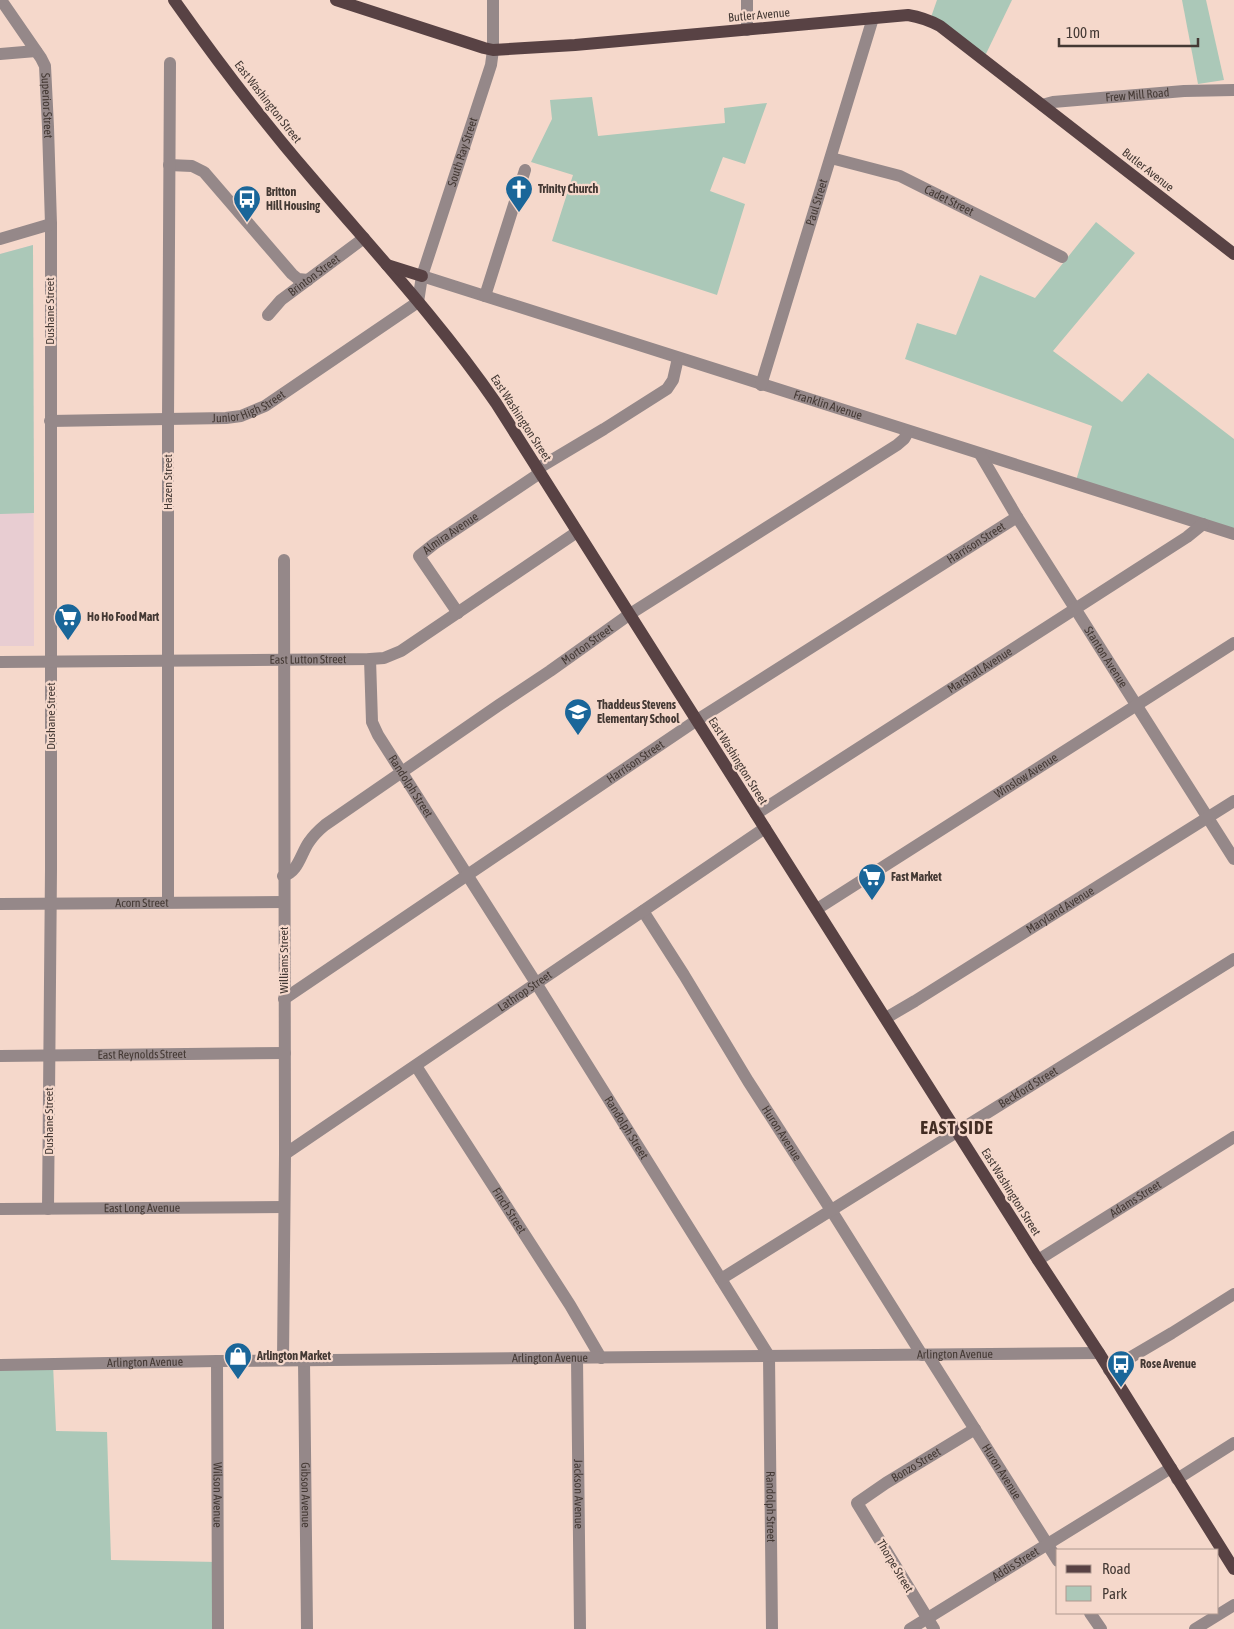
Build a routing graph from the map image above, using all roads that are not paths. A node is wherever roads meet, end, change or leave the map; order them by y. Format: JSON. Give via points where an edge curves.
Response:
{"nodes":[{"id":1,"x":1,"y":0,"type":"edge"},
{"id":2,"x":174,"y":0,"type":"edge"},
{"id":3,"x":336,"y":0,"type":"edge"},
{"id":4,"x":493,"y":0,"type":"edge"},
{"id":5,"x":747,"y":0,"type":"edge"},
{"id":6,"x":366,"y":5,"type":"edge"},
{"id":7,"x":873,"y":18,"type":"junction"},
{"id":8,"x":747,"y":30,"type":"junction"},
{"id":9,"x":493,"y":50,"type":"junction"},
{"id":10,"x":36,"y":51,"type":"junction"},
{"id":11,"x":0,"y":54,"type":"edge"},
{"id":12,"x":170,"y":63,"type":"dead end"},
{"id":13,"x":1234,"y":90,"type":"edge"},
{"id":14,"x":1042,"y":105,"type":"junction"},
{"id":15,"x":831,"y":158,"type":"junction"},
{"id":16,"x":169,"y":165,"type":"junction"},
{"id":17,"x":526,"y":170,"type":"dead end"},
{"id":18,"x":50,"y":224,"type":"junction"},
{"id":19,"x":364,"y":238,"type":"junction"},
{"id":20,"x":0,"y":240,"type":"edge"},
{"id":21,"x":1234,"y":254,"type":"edge"},
{"id":22,"x":1062,"y":257,"type":"dead end"},
{"id":23,"x":387,"y":265,"type":"junction"},
{"id":24,"x":422,"y":276,"type":"junction"},
{"id":25,"x":308,"y":280,"type":"junction"},
{"id":26,"x":485,"y":296,"type":"junction"},
{"id":27,"x":418,"y":302,"type":"junction"},
{"id":28,"x":268,"y":315,"type":"dead end"},
{"id":29,"x":678,"y":358,"type":"junction"},
{"id":30,"x":761,"y":385,"type":"junction"},
{"id":31,"x":168,"y":420,"type":"junction"},
{"id":32,"x":50,"y":421,"type":"junction"},
{"id":33,"x":908,"y":432,"type":"junction"},
{"id":34,"x":980,"y":454,"type":"junction"},
{"id":35,"x":539,"y":471,"type":"junction"},
{"id":36,"x":1017,"y":517,"type":"junction"},
{"id":37,"x":1203,"y":524,"type":"junction"},
{"id":38,"x":578,"y":532,"type":"junction"},
{"id":39,"x":1234,"y":534,"type":"edge"},
{"id":40,"x":284,"y":560,"type":"dead end"},
{"id":41,"x":1076,"y":609,"type":"junction"},
{"id":42,"x":458,"y":613,"type":"junction"},
{"id":43,"x":630,"y":614,"type":"junction"},
{"id":44,"x":1234,"y":643,"type":"edge"},
{"id":45,"x":370,"y":659,"type":"junction"},
{"id":46,"x":283,"y":661,"type":"junction"},
{"id":47,"x":0,"y":662,"type":"edge"},
{"id":48,"x":169,"y":662,"type":"junction"},
{"id":49,"x":51,"y":663,"type":"junction"},
{"id":50,"x":1136,"y":705,"type":"junction"},
{"id":51,"x":697,"y":720,"type":"junction"},
{"id":52,"x":402,"y":771,"type":"junction"},
{"id":53,"x":1234,"y":801,"type":"edge"},
{"id":54,"x":756,"y":814,"type":"junction"},
{"id":55,"x":1207,"y":818,"type":"junction"},
{"id":56,"x":765,"y":828,"type":"junction"},
{"id":57,"x":1234,"y":859,"type":"edge"},
{"id":58,"x":283,"y":876,"type":"junction"},
{"id":59,"x":469,"y":876,"type":"junction"},
{"id":60,"x":168,"y":902,"type":"junction"},
{"id":61,"x":284,"y":902,"type":"junction"},
{"id":62,"x":50,"y":903,"type":"junction"},
{"id":63,"x":0,"y":904,"type":"edge"},
{"id":64,"x":817,"y":909,"type":"junction"},
{"id":65,"x":642,"y":911,"type":"junction"},
{"id":66,"x":1234,"y":959,"type":"edge"},
{"id":67,"x":536,"y":982,"type":"junction"},
{"id":68,"x":284,"y":999,"type":"junction"},
{"id":69,"x":886,"y":1018,"type":"junction"},
{"id":70,"x":285,"y":1053,"type":"junction"},
{"id":71,"x":49,"y":1055,"type":"junction"},
{"id":72,"x":0,"y":1056,"type":"edge"},
{"id":73,"x":416,"y":1066,"type":"junction"},
{"id":74,"x":957,"y":1132,"type":"junction"},
{"id":75,"x":1234,"y":1137,"type":"edge"},
{"id":76,"x":285,"y":1154,"type":"junction"},
{"id":77,"x":284,"y":1207,"type":"junction"},
{"id":78,"x":0,"y":1209,"type":"edge"},
{"id":79,"x":48,"y":1209,"type":"junction"},
{"id":80,"x":831,"y":1210,"type":"junction"},
{"id":81,"x":1038,"y":1260,"type":"junction"},
{"id":82,"x":722,"y":1279,"type":"junction"},
{"id":83,"x":1234,"y":1294,"type":"edge"},
{"id":84,"x":1099,"y":1353,"type":"junction"},
{"id":85,"x":925,"y":1355,"type":"junction"},
{"id":86,"x":769,"y":1356,"type":"junction"},
{"id":87,"x":577,"y":1358,"type":"junction"},
{"id":88,"x":601,"y":1358,"type":"junction"},
{"id":89,"x":283,"y":1360,"type":"junction"},
{"id":90,"x":217,"y":1361,"type":"junction"},
{"id":91,"x":304,"y":1361,"type":"junction"},
{"id":92,"x":0,"y":1365,"type":"edge"},
{"id":93,"x":1110,"y":1370,"type":"junction"},
{"id":94,"x":975,"y":1429,"type":"junction"},
{"id":95,"x":1234,"y":1443,"type":"edge"},
{"id":96,"x":1174,"y":1473,"type":"junction"},
{"id":97,"x":857,"y":1503,"type":"joint"},
{"id":98,"x":1047,"y":1545,"type":"junction"},
{"id":99,"x":1056,"y":1559,"type":"edge"},
{"id":100,"x":1234,"y":1569,"type":"edge"},
{"id":101,"x":1234,"y":1605,"type":"edge"},
{"id":102,"x":1091,"y":1614,"type":"edge"},
{"id":103,"x":931,"y":1624,"type":"edge"},
{"id":104,"x":218,"y":1629,"type":"edge"},
{"id":105,"x":307,"y":1629,"type":"edge"},
{"id":106,"x":580,"y":1629,"type":"edge"},
{"id":107,"x":772,"y":1629,"type":"edge"},
{"id":108,"x":910,"y":1629,"type":"edge"},
{"id":109,"x":1100,"y":1629,"type":"edge"},
{"id":110,"x":1195,"y":1629,"type":"edge"}],
"edges":[{"from":1,"to":10,"type":"street","name":"Superior Street"},
{"from":2,"to":19,"type":"main road","name":"East Washington Street","via":[[245,97]]},
{"from":3,"to":6,"type":"main road","name":"Butler Avenue"},
{"from":4,"to":9,"type":"street","name":"South Ray Street"},
{"from":5,"to":8,"type":"street"},
{"from":6,"to":9,"type":"main road","name":"Butler Avenue"},
{"from":7,"to":8,"type":"main road","name":"Butler Avenue"},
{"from":7,"to":14,"type":"main road","name":"Butler Avenue","via":[[908,16],[930,20]]},
{"from":7,"to":15,"type":"street","name":"Paul Street"},
{"from":8,"to":9,"type":"main road","name":"Butler Avenue"},
{"from":9,"to":24,"type":"street","name":"South Ray Street","via":[[471,130]]},
{"from":10,"to":11,"type":"street"},
{"from":10,"to":18,"type":"street","name":"Superior Street","via":[[46,74]]},
{"from":12,"to":16,"type":"street","name":"Hazen Street"},
{"from":13,"to":14,"type":"street","name":"Frew Mill Road","via":[[1184,91]]},
{"from":14,"to":21,"type":"main road","name":"Butler Avenue"},
{"from":15,"to":22,"type":"street","name":"Cadet Street","via":[[900,176]]},
{"from":15,"to":30,"type":"street","name":"Paul Street"},
{"from":16,"to":25,"type":"street","via":[[192,166],[204,172],[294,277]]},
{"from":16,"to":31,"type":"street","name":"Hazen Street"},
{"from":17,"to":26,"type":"street"},
{"from":18,"to":20,"type":"street"},
{"from":18,"to":32,"type":"street","name":"Dushane Street"},
{"from":19,"to":23,"type":"main road","name":"East Washington Street"},
{"from":19,"to":25,"type":"street","name":"Brinton Street"},
{"from":23,"to":24,"type":"main road"},
{"from":23,"to":27,"type":"main road","name":"East Washington Street"},
{"from":24,"to":26,"type":"street","name":"Franklin Avenue"},
{"from":24,"to":27,"type":"street","name":"South Ray Street"},
{"from":25,"to":28,"type":"street","name":"Brinton Street","via":[[281,300]]},
{"from":26,"to":29,"type":"street","name":"Franklin Avenue"},
{"from":27,"to":31,"type":"street","name":"Junior High Street","via":[[251,413],[226,418]]},
{"from":27,"to":35,"type":"main road","name":"East Washington Street","via":[[478,378]]},
{"from":29,"to":30,"type":"street","name":"Franklin Avenue"},
{"from":29,"to":35,"type":"street","name":"Almira Avenue","via":[[673,380],[667,389]]},
{"from":30,"to":33,"type":"street","name":"Franklin Avenue"},
{"from":31,"to":32,"type":"street","name":"Junior High Street"},
{"from":31,"to":48,"type":"street","name":"Hazen Street"},
{"from":32,"to":49,"type":"street","name":"Dushane Street"},
{"from":33,"to":34,"type":"street","name":"Franklin Avenue"},
{"from":33,"to":43,"type":"street","name":"Morton Street","via":[[897,445]]},
{"from":34,"to":36,"type":"street","name":"Stanton Avenue"},
{"from":34,"to":37,"type":"street","name":"Franklin Avenue"},
{"from":35,"to":38,"type":"main road","name":"East Washington Street"},
{"from":35,"to":42,"type":"street","name":"Almira Avenue","via":[[419,556]]},
{"from":36,"to":41,"type":"street","name":"Stanton Avenue"},
{"from":36,"to":51,"type":"street","name":"Harrison Street"},
{"from":37,"to":39,"type":"street","name":"Franklin Avenue"},
{"from":37,"to":41,"type":"street","name":"Marshall Avenue"},
{"from":38,"to":42,"type":"street","name":"East Lutton Street"},
{"from":38,"to":43,"type":"main road","name":"East Washington Street"},
{"from":40,"to":46,"type":"street","name":"Williams Street"},
{"from":41,"to":50,"type":"street","name":"Stanton Avenue"},
{"from":41,"to":54,"type":"street","name":"Marshall Avenue"},
{"from":42,"to":45,"type":"street","name":"East Lutton Street","via":[[395,655]]},
{"from":43,"to":51,"type":"main road","name":"East Washington Street"},
{"from":43,"to":52,"type":"street","name":"Morton Street"},
{"from":44,"to":50,"type":"street","name":"Winslow Avenue"},
{"from":45,"to":46,"type":"street","name":"East Lutton Street"},
{"from":45,"to":52,"type":"street","name":"Randolph Street","via":[[372,722]]},
{"from":46,"to":48,"type":"street","name":"East Lutton Street"},
{"from":46,"to":58,"type":"street","name":"Williams Street"},
{"from":47,"to":49,"type":"street","name":"East Lutton Street"},
{"from":48,"to":49,"type":"street","name":"East Lutton Street"},
{"from":48,"to":60,"type":"street","name":"Hazen Street"},
{"from":49,"to":62,"type":"street","name":"Dushane Street"},
{"from":50,"to":55,"type":"street","name":"Stanton Avenue"},
{"from":50,"to":64,"type":"street","name":"Winslow Avenue"},
{"from":51,"to":54,"type":"main road","name":"East Washington Street"},
{"from":51,"to":59,"type":"street","name":"Harrison Street"},
{"from":52,"to":58,"type":"street","name":"Morton Street","via":[[325,825],[307,844],[294,870]]},
{"from":52,"to":59,"type":"street","name":"Randolph Street"},
{"from":53,"to":55,"type":"street","name":"Maryland Avenue"},
{"from":54,"to":56,"type":"main road","name":"East Washington Street"},
{"from":55,"to":57,"type":"street","name":"Stanton Avenue"},
{"from":55,"to":69,"type":"street","name":"Maryland Avenue"},
{"from":56,"to":64,"type":"main road","name":"East Washington Street"},
{"from":56,"to":65,"type":"street","name":"Lathrop Street"},
{"from":58,"to":61,"type":"street","name":"Williams Street"},
{"from":59,"to":67,"type":"street","name":"Randolph Street"},
{"from":59,"to":68,"type":"street","name":"Harrison Street"},
{"from":60,"to":61,"type":"street","name":"Acorn Street"},
{"from":60,"to":62,"type":"street","name":"Acorn Street"},
{"from":61,"to":68,"type":"street","name":"Williams Street"},
{"from":62,"to":63,"type":"street","name":"Acorn Street"},
{"from":62,"to":71,"type":"street","name":"Dushane Street"},
{"from":64,"to":69,"type":"main road","name":"East Washington Street"},
{"from":65,"to":67,"type":"street","name":"Lathrop Street"},
{"from":65,"to":80,"type":"street","name":"Huron Avenue"},
{"from":66,"to":74,"type":"street","name":"Beckford Street"},
{"from":67,"to":73,"type":"street","name":"Lathrop Street"},
{"from":67,"to":82,"type":"street","name":"Randolph Street"},
{"from":68,"to":70,"type":"street","name":"Williams Street"},
{"from":69,"to":74,"type":"main road","name":"East Washington Street"},
{"from":70,"to":71,"type":"street","name":"East Reynolds Street"},
{"from":70,"to":76,"type":"street","name":"Williams Street"},
{"from":71,"to":72,"type":"street","name":"East Reynolds Street"},
{"from":71,"to":79,"type":"street","name":"Dushane Street"},
{"from":73,"to":76,"type":"street","name":"Lathrop Street"},
{"from":73,"to":88,"type":"street","name":"Finch Street"},
{"from":74,"to":80,"type":"street","name":"Beckford Street"},
{"from":74,"to":81,"type":"main road","name":"East Washington Street"},
{"from":75,"to":81,"type":"street","name":"Adams Street"},
{"from":76,"to":77,"type":"street","name":"Williams Street"},
{"from":77,"to":79,"type":"street","name":"East Long Avenue"},
{"from":77,"to":89,"type":"street","name":"Williams Street"},
{"from":78,"to":79,"type":"street","name":"East Long Avenue"},
{"from":80,"to":82,"type":"street","name":"Beckford Street"},
{"from":80,"to":85,"type":"street","name":"Huron Avenue"},
{"from":81,"to":84,"type":"main road","name":"East Washington Street"},
{"from":82,"to":86,"type":"street","name":"Randolph Street"},
{"from":83,"to":93,"type":"street"},
{"from":84,"to":85,"type":"street","name":"Arlington Avenue"},
{"from":84,"to":93,"type":"main road","name":"East Washington Street"},
{"from":85,"to":86,"type":"street","name":"Arlington Avenue"},
{"from":85,"to":94,"type":"street","name":"Huron Avenue"},
{"from":86,"to":88,"type":"street","name":"Arlington Avenue"},
{"from":86,"to":107,"type":"street","name":"Randolph Street"},
{"from":87,"to":88,"type":"street","name":"Arlington Avenue"},
{"from":87,"to":91,"type":"street","name":"Arlington Avenue"},
{"from":87,"to":106,"type":"street","name":"Jackson Avenue"},
{"from":89,"to":90,"type":"street","name":"Arlington Avenue"},
{"from":89,"to":91,"type":"street","name":"Arlington Avenue"},
{"from":90,"to":92,"type":"street","name":"Arlington Avenue"},
{"from":90,"to":104,"type":"street","name":"Wilson Avenue"},
{"from":91,"to":105,"type":"street","name":"Gibson Avenue"},
{"from":93,"to":96,"type":"main road","name":"East Washington Street"},
{"from":94,"to":97,"type":"street","name":"Bonzo Street"},
{"from":94,"to":98,"type":"street","name":"Huron Avenue"},
{"from":95,"to":96,"type":"street","name":"Addis Street"},
{"from":96,"to":98,"type":"street","name":"Addis Street"},
{"from":96,"to":100,"type":"main road","name":"East Washington Street"},
{"from":97,"to":103,"type":"street","name":"Thorpe Street"},
{"from":98,"to":99,"type":"street","name":"Huron Avenue"},
{"from":98,"to":103,"type":"street","name":"Addis Street"},
{"from":101,"to":110,"type":"street"},
{"from":102,"to":109,"type":"street"},
{"from":103,"to":108,"type":"street","name":"Addis Street"}]}
